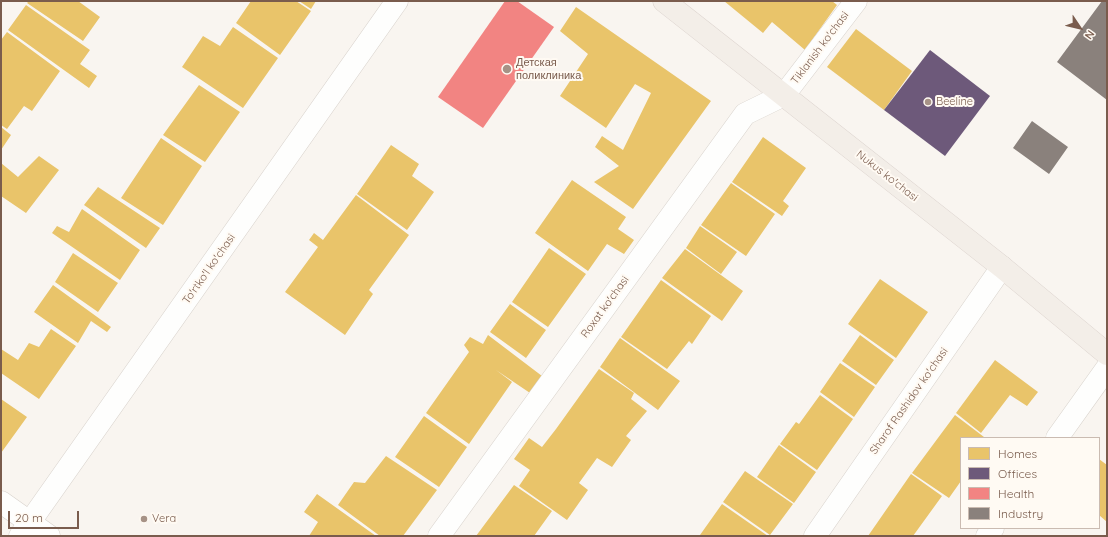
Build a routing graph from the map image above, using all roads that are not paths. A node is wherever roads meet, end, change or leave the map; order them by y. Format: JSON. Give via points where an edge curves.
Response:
{"nodes":[{"id":1,"x":397,"y":1,"type":"edge"},
{"id":2,"x":664,"y":1,"type":"edge"},
{"id":3,"x":856,"y":1,"type":"edge"},
{"id":4,"x":784,"y":95,"type":"junction"},
{"id":5,"x":1002,"y":267,"type":"junction"},
{"id":6,"x":1107,"y":354,"type":"edge"},
{"id":7,"x":1107,"y":368,"type":"edge"},
{"id":8,"x":1058,"y":437,"type":"edge"},
{"id":9,"x":1,"y":502,"type":"edge"},
{"id":10,"x":25,"y":529,"type":"edge"},
{"id":11,"x":49,"y":536,"type":"edge"},
{"id":12,"x":440,"y":536,"type":"edge"},
{"id":13,"x":815,"y":536,"type":"edge"}],
"edges":[{"from":1,"to":10,"type":"street","name":"To'rtko'l ko'chasi"},
{"from":2,"to":4,"type":"main road","name":"Nukus ko'chasi"},
{"from":3,"to":4,"type":"street","name":"Tiklanish ko'chasi"},
{"from":4,"to":5,"type":"main road","name":"Nukus ko'chasi"},
{"from":4,"to":12,"type":"street","name":"Roxat ko'chasi","via":[[745,114]]},
{"from":5,"to":6,"type":"main road","name":"Nukus ko'chasi"},
{"from":5,"to":13,"type":"street","name":"Sharof Rashidov ko'chasi"},
{"from":7,"to":8,"type":"street"},
{"from":9,"to":10,"type":"street"},
{"from":10,"to":11,"type":"street"}]}
